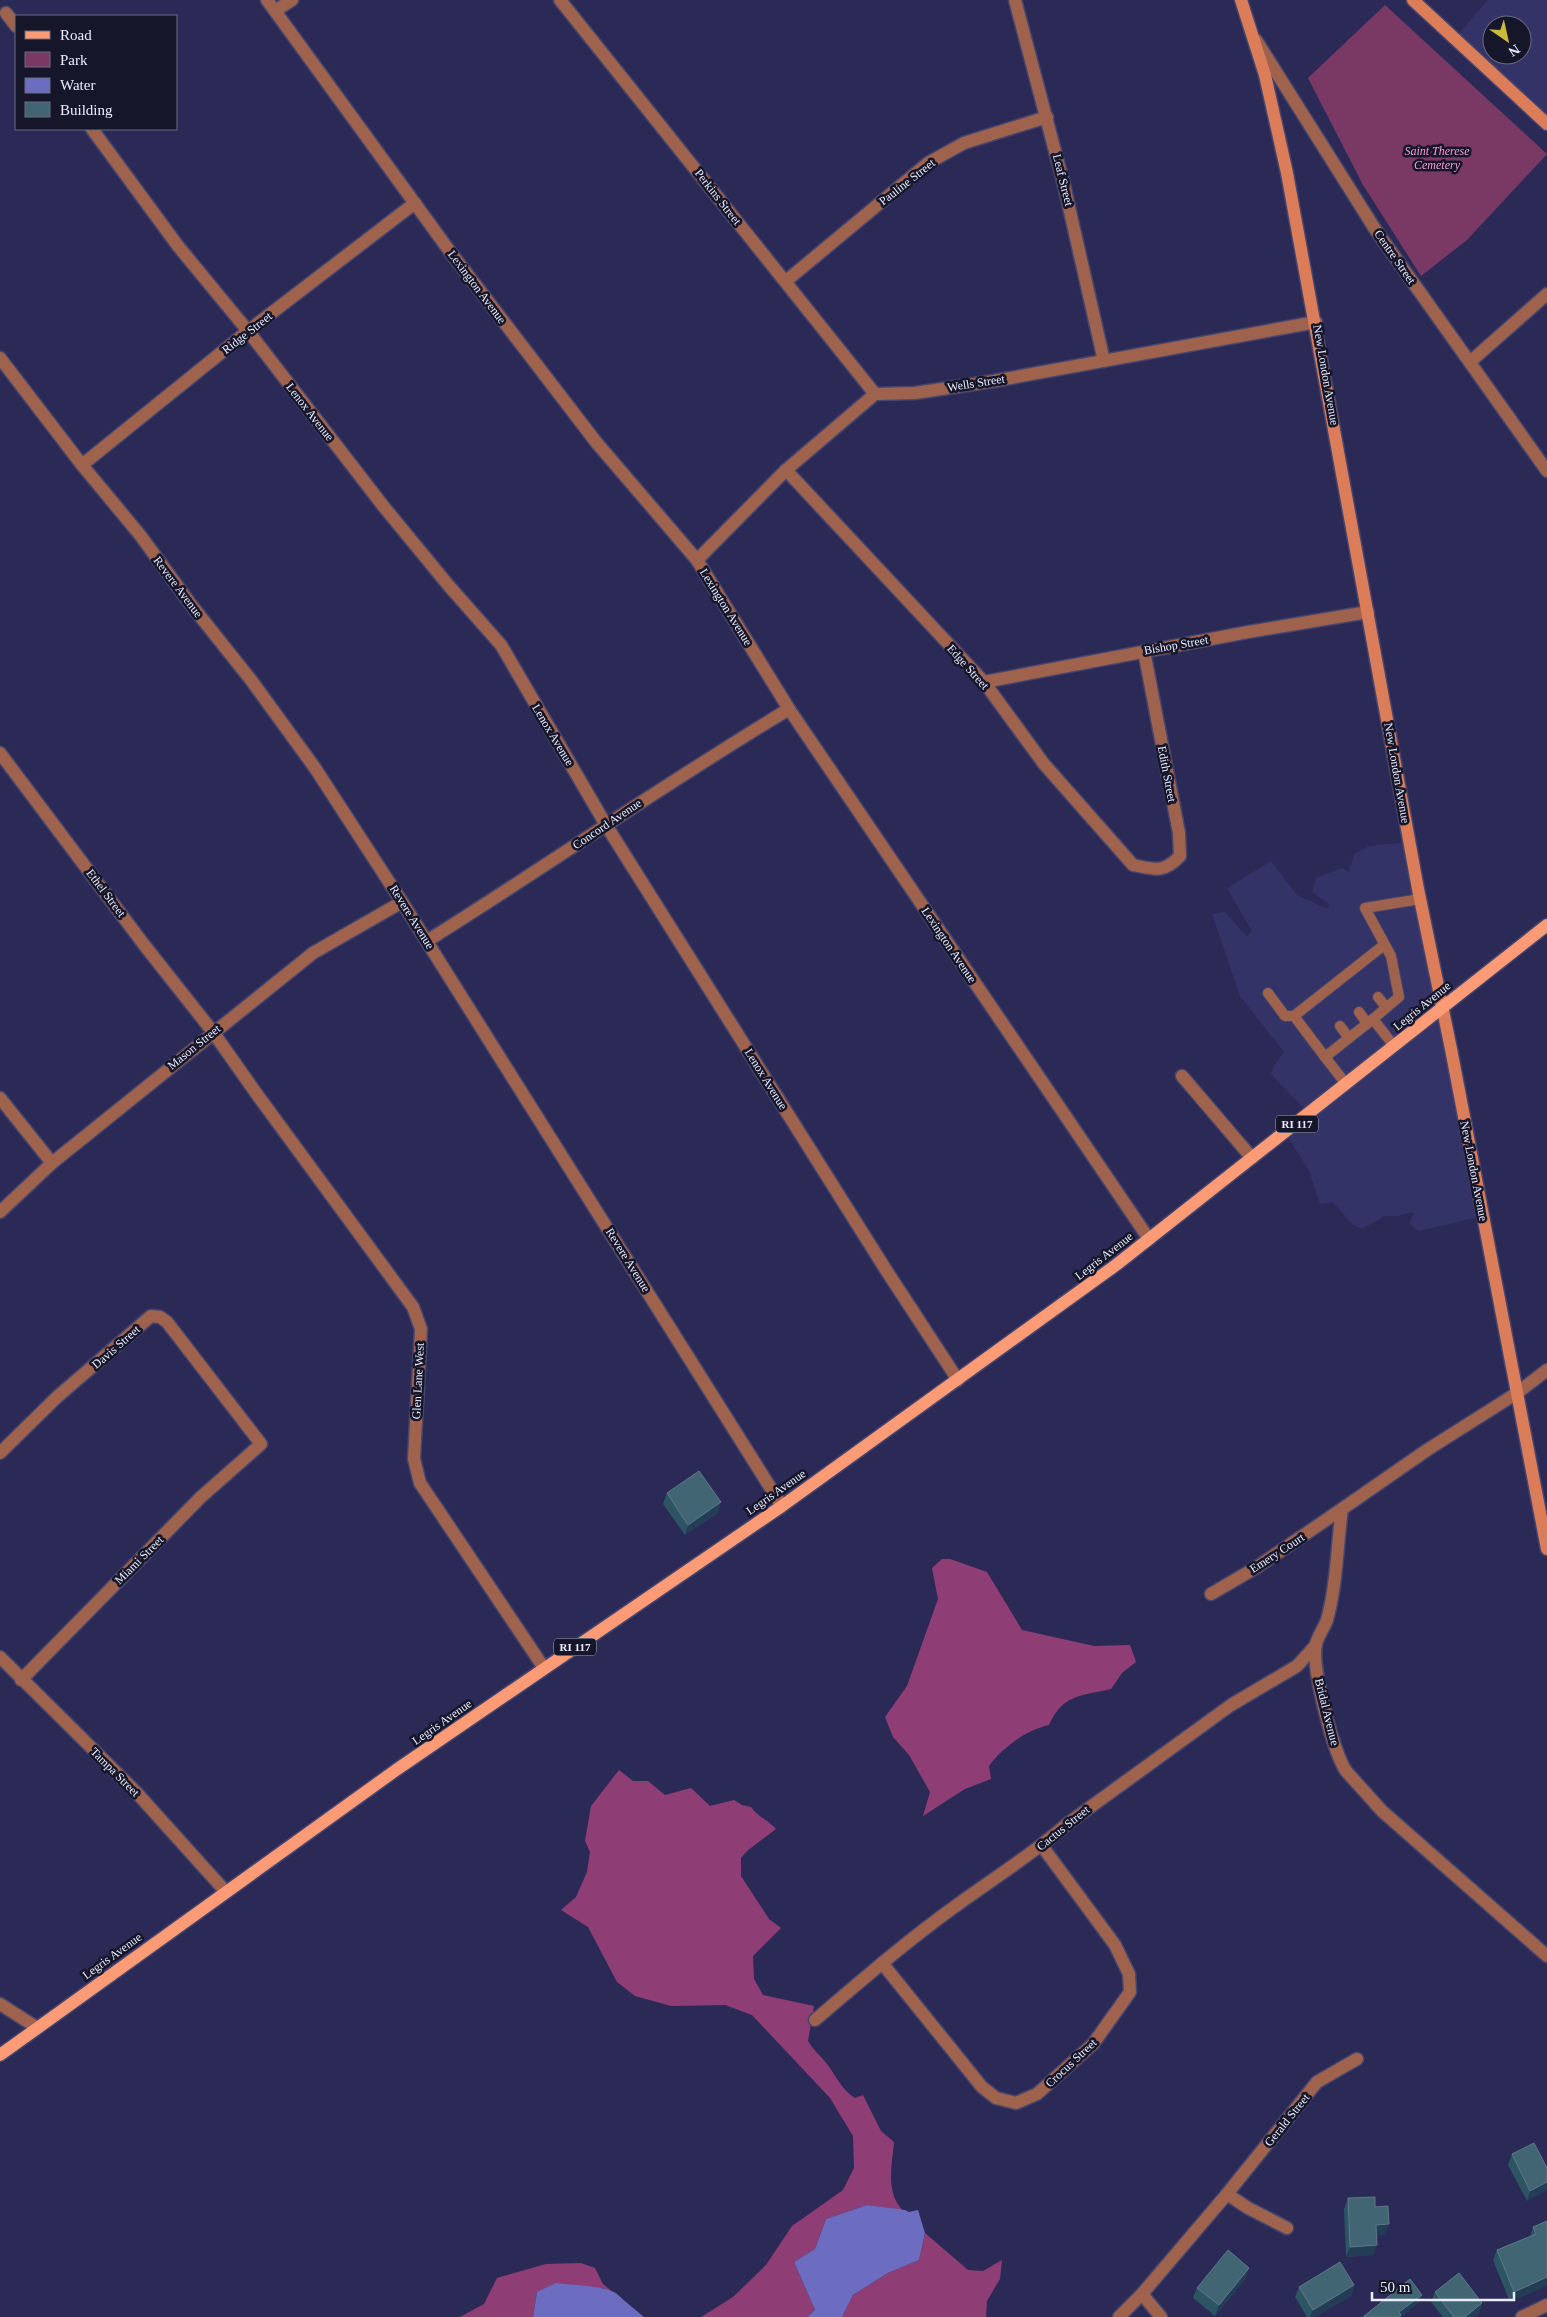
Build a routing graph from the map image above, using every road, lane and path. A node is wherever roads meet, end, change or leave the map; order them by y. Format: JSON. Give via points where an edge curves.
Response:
{"nodes":[{"id":1,"x":267,"y":0,"type":"edge"},
{"id":2,"x":292,"y":0,"type":"edge"},
{"id":3,"x":560,"y":0,"type":"edge"},
{"id":4,"x":1015,"y":0,"type":"edge"},
{"id":5,"x":1240,"y":0,"type":"edge"},
{"id":6,"x":1413,"y":0,"type":"edge"},
{"id":7,"x":275,"y":12,"type":"junction"},
{"id":8,"x":6,"y":13,"type":"dead end"},
{"id":9,"x":15,"y":25,"type":"edge"},
{"id":10,"x":1253,"y":35,"type":"junction"},
{"id":11,"x":1047,"y":117,"type":"junction"},
{"id":12,"x":1547,"y":124,"type":"edge"},
{"id":13,"x":93,"y":130,"type":"edge"},
{"id":14,"x":415,"y":203,"type":"junction"},
{"id":15,"x":786,"y":282,"type":"junction"},
{"id":16,"x":1547,"y":294,"type":"edge"},
{"id":17,"x":1316,"y":322,"type":"junction"},
{"id":18,"x":248,"y":331,"type":"junction"},
{"id":19,"x":0,"y":358,"type":"edge"},
{"id":20,"x":1104,"y":360,"type":"junction"},
{"id":21,"x":1470,"y":362,"type":"junction"},
{"id":22,"x":875,"y":394,"type":"junction"},
{"id":23,"x":82,"y":465,"type":"junction"},
{"id":24,"x":786,"y":470,"type":"junction"},
{"id":25,"x":1547,"y":471,"type":"edge"},
{"id":26,"x":697,"y":560,"type":"junction"},
{"id":27,"x":1368,"y":612,"type":"junction"},
{"id":28,"x":1144,"y":651,"type":"junction"},
{"id":29,"x":984,"y":682,"type":"junction"},
{"id":30,"x":789,"y":710,"type":"junction"},
{"id":31,"x":0,"y":753,"type":"edge"},
{"id":32,"x":606,"y":825,"type":"junction"},
{"id":33,"x":1143,"y":866,"type":"joint"},
{"id":34,"x":1420,"y":899,"type":"junction"},
{"id":35,"x":402,"y":902,"type":"junction"},
{"id":36,"x":1547,"y":925,"type":"edge"},
{"id":37,"x":427,"y":941,"type":"junction"},
{"id":38,"x":1384,"y":945,"type":"junction"},
{"id":39,"x":1354,"y":968,"type":"junction"},
{"id":40,"x":1361,"y":977,"type":"dead end"},
{"id":41,"x":1268,"y":993,"type":"dead end"},
{"id":42,"x":1378,"y":997,"type":"dead end"},
{"id":43,"x":1442,"y":1007,"type":"junction"},
{"id":44,"x":1386,"y":1008,"type":"junction"},
{"id":45,"x":1359,"y":1012,"type":"dead end"},
{"id":46,"x":1294,"y":1016,"type":"junction"},
{"id":47,"x":1370,"y":1021,"type":"junction"},
{"id":48,"x":1340,"y":1026,"type":"dead end"},
{"id":49,"x":213,"y":1032,"type":"junction"},
{"id":50,"x":1349,"y":1038,"type":"junction"},
{"id":51,"x":1394,"y":1046,"type":"junction"},
{"id":52,"x":1325,"y":1057,"type":"junction"},
{"id":53,"x":1182,"y":1076,"type":"dead end"},
{"id":54,"x":1346,"y":1084,"type":"junction"},
{"id":55,"x":0,"y":1098,"type":"edge"},
{"id":56,"x":1252,"y":1158,"type":"junction"},
{"id":57,"x":52,"y":1163,"type":"junction"},
{"id":58,"x":0,"y":1212,"type":"edge"},
{"id":59,"x":1149,"y":1239,"type":"junction"},
{"id":60,"x":1547,"y":1370,"type":"edge"},
{"id":61,"x":958,"y":1380,"type":"junction"},
{"id":62,"x":1517,"y":1394,"type":"junction"},
{"id":63,"x":261,"y":1444,"type":"joint"},
{"id":64,"x":0,"y":1453,"type":"edge"},
{"id":65,"x":782,"y":1506,"type":"junction"},
{"id":66,"x":1342,"y":1509,"type":"junction"},
{"id":67,"x":1547,"y":1549,"type":"edge"},
{"id":68,"x":1211,"y":1594,"type":"dead end"},
{"id":69,"x":1316,"y":1645,"type":"junction"},
{"id":70,"x":0,"y":1657,"type":"edge"},
{"id":71,"x":544,"y":1668,"type":"junction"},
{"id":72,"x":22,"y":1680,"type":"junction"},
{"id":73,"x":1042,"y":1846,"type":"junction"},
{"id":74,"x":226,"y":1892,"type":"junction"},
{"id":75,"x":1547,"y":1956,"type":"edge"},
{"id":76,"x":882,"y":1963,"type":"junction"},
{"id":77,"x":0,"y":2004,"type":"edge"},
{"id":78,"x":816,"y":2020,"type":"dead end"},
{"id":79,"x":36,"y":2027,"type":"junction"},
{"id":80,"x":0,"y":2054,"type":"edge"},
{"id":81,"x":1357,"y":2059,"type":"dead end"},
{"id":82,"x":1227,"y":2194,"type":"junction"},
{"id":83,"x":1287,"y":2228,"type":"dead end"},
{"id":84,"x":1142,"y":2294,"type":"junction"},
{"id":85,"x":1547,"y":2305,"type":"edge"},
{"id":86,"x":1119,"y":2317,"type":"edge"},
{"id":87,"x":1161,"y":2317,"type":"edge"},
{"id":88,"x":1522,"y":2317,"type":"edge"}],
"edges":[{"from":1,"to":7,"type":"street","name":"Lexington Avenue"},
{"from":2,"to":7,"type":"street"},
{"from":3,"to":15,"type":"street","name":"Perkins Street"},
{"from":4,"to":11,"type":"street","name":"Leaf Street"},
{"from":5,"to":10,"type":"main road","name":"New London Avenue"},
{"from":6,"to":12,"type":"main road"},
{"from":7,"to":14,"type":"street","name":"Lexington Avenue"},
{"from":8,"to":9,"type":"street"},
{"from":10,"to":17,"type":"main road","name":"New London Avenue","via":[[1287,173]]},
{"from":10,"to":21,"type":"street","name":"Centre Street","via":[[1375,229]]},
{"from":11,"to":15,"type":"street","name":"Pauline Street","via":[[964,143],[928,163]]},
{"from":11,"to":20,"type":"street","name":"Leaf Street"},
{"from":13,"to":18,"type":"street","name":"Lenox Avenue","via":[[178,246]]},
{"from":14,"to":18,"type":"street","name":"Ridge Street"},
{"from":14,"to":26,"type":"street","name":"Lexington Avenue","via":[[596,442]]},
{"from":15,"to":22,"type":"street","name":"Perkins Street"},
{"from":16,"to":21,"type":"street"},
{"from":17,"to":20,"type":"street","name":"Wells Street"},
{"from":17,"to":27,"type":"main road","name":"New London Avenue"},
{"from":18,"to":23,"type":"street","name":"Ridge Street"},
{"from":18,"to":32,"type":"street","name":"Lenox Avenue","via":[[384,506],[501,645]]},
{"from":19,"to":23,"type":"street","name":"Revere Avenue"},
{"from":20,"to":22,"type":"street","name":"Wells Street","via":[[915,393]]},
{"from":21,"to":25,"type":"street","name":"Centre Street"},
{"from":22,"to":24,"type":"street"},
{"from":23,"to":35,"type":"street","name":"Revere Avenue","via":[[251,680],[315,768]]},
{"from":24,"to":26,"type":"street"},
{"from":24,"to":29,"type":"street","name":"Edge Street"},
{"from":26,"to":30,"type":"street","name":"Lexington Avenue"},
{"from":27,"to":28,"type":"street","name":"Bishop Street"},
{"from":27,"to":34,"type":"main road","name":"New London Avenue"},
{"from":28,"to":29,"type":"street","name":"Bishop Street"},
{"from":28,"to":33,"type":"street","name":"Edith Street","via":[[1180,833],[1180,856],[1171,866],[1152,870]]},
{"from":29,"to":33,"type":"street","name":"Edge Street","via":[[1044,764],[1133,865]]},
{"from":30,"to":32,"type":"street","name":"Concord Avenue","via":[[704,760]]},
{"from":30,"to":59,"type":"street","name":"Lexington Avenue"},
{"from":31,"to":49,"type":"street","name":"Ethel Street"},
{"from":32,"to":37,"type":"street","name":"Concord Avenue"},
{"from":32,"to":61,"type":"street","name":"Lenox Avenue"},
{"from":34,"to":38,"type":"lane","via":[[1365,908]]},
{"from":34,"to":43,"type":"main road","name":"New London Avenue"},
{"from":35,"to":37,"type":"street","name":"Revere Avenue"},
{"from":35,"to":49,"type":"street","name":"Mason Street","via":[[313,953]]},
{"from":36,"to":43,"type":"main road","name":"Legris Avenue","number":"RI 117"},
{"from":37,"to":65,"type":"street","name":"Revere Avenue"},
{"from":38,"to":39,"type":"lane"},
{"from":38,"to":44,"type":"lane","via":[[1391,956],[1399,997]]},
{"from":39,"to":40,"type":"lane"},
{"from":39,"to":46,"type":"lane","via":[[1339,987]]},
{"from":41,"to":46,"type":"lane","via":[[1285,1016]]},
{"from":42,"to":44,"type":"lane"},
{"from":43,"to":51,"type":"main road","name":"Legris Avenue","number":"RI 117"},
{"from":43,"to":62,"type":"main road","name":"New London Avenue"},
{"from":44,"to":47,"type":"lane"},
{"from":45,"to":47,"type":"lane"},
{"from":46,"to":52,"type":"lane"},
{"from":47,"to":50,"type":"lane"},
{"from":47,"to":51,"type":"lane"},
{"from":48,"to":50,"type":"lane"},
{"from":49,"to":57,"type":"street","name":"Mason Street"},
{"from":49,"to":71,"type":"street","name":"Glen Lane West","via":[[413,1307],[421,1329],[414,1459],[420,1483]]},
{"from":50,"to":52,"type":"lane"},
{"from":51,"to":54,"type":"main road","name":"Legris Avenue","number":"RI 117"},
{"from":52,"to":54,"type":"lane"},
{"from":53,"to":56,"type":"street"},
{"from":54,"to":56,"type":"main road","name":"Legris Avenue","number":"RI 117"},
{"from":55,"to":57,"type":"street"},
{"from":56,"to":59,"type":"main road","name":"Legris Avenue","number":"RI 117"},
{"from":57,"to":58,"type":"street","name":"Mason Street"},
{"from":59,"to":61,"type":"main road","name":"Legris Avenue","number":"RI 117"},
{"from":60,"to":62,"type":"street"},
{"from":61,"to":65,"type":"main road","name":"Legris Avenue","number":"RI 117"},
{"from":62,"to":66,"type":"street","via":[[1427,1450]]},
{"from":62,"to":67,"type":"main road","name":"New London Avenue"},
{"from":63,"to":64,"type":"street","name":"Davis Street","via":[[168,1322],[151,1316],[57,1397]]},
{"from":63,"to":72,"type":"street","name":"Miami Street","via":[[201,1497]]},
{"from":65,"to":71,"type":"main road","name":"Legris Avenue","number":"RI 117"},
{"from":66,"to":68,"type":"street","name":"Emery Court"},
{"from":66,"to":69,"type":"street","name":"Bridal Avenue","via":[[1332,1595],[1327,1620]]},
{"from":69,"to":73,"type":"street","name":"Cactus Street","via":[[1297,1666],[1231,1705],[1067,1824]]},
{"from":69,"to":75,"type":"street","name":"Bridal Avenue","via":[[1318,1685],[1330,1731],[1346,1771],[1382,1811]]},
{"from":70,"to":72,"type":"street","name":"Tampa Street"},
{"from":71,"to":74,"type":"main road","name":"Legris Avenue","number":"RI 117"},
{"from":72,"to":74,"type":"street","name":"Tampa Street","via":[[136,1792]]},
{"from":73,"to":76,"type":"street","name":"Cactus Street"},
{"from":73,"to":76,"type":"street","name":"Crocus Street","via":[[1115,1945],[1129,1974],[1130,1992],[1093,2044],[1037,2094],[1016,2103],[996,2098],[982,2087]]},
{"from":74,"to":79,"type":"main road","name":"Legris Avenue","number":"RI 117"},
{"from":76,"to":78,"type":"street","name":"Cactus Street"},
{"from":77,"to":79,"type":"street"},
{"from":79,"to":80,"type":"main road","name":"Legris Avenue","number":"RI 117"},
{"from":81,"to":82,"type":"street","name":"Gerald Street","via":[[1317,2082]]},
{"from":82,"to":83,"type":"street"},
{"from":82,"to":84,"type":"street","name":"Gerald Street"},
{"from":84,"to":86,"type":"street","name":"Gerald Street"},
{"from":84,"to":87,"type":"street"},
{"from":85,"to":88,"type":"street"}]}
